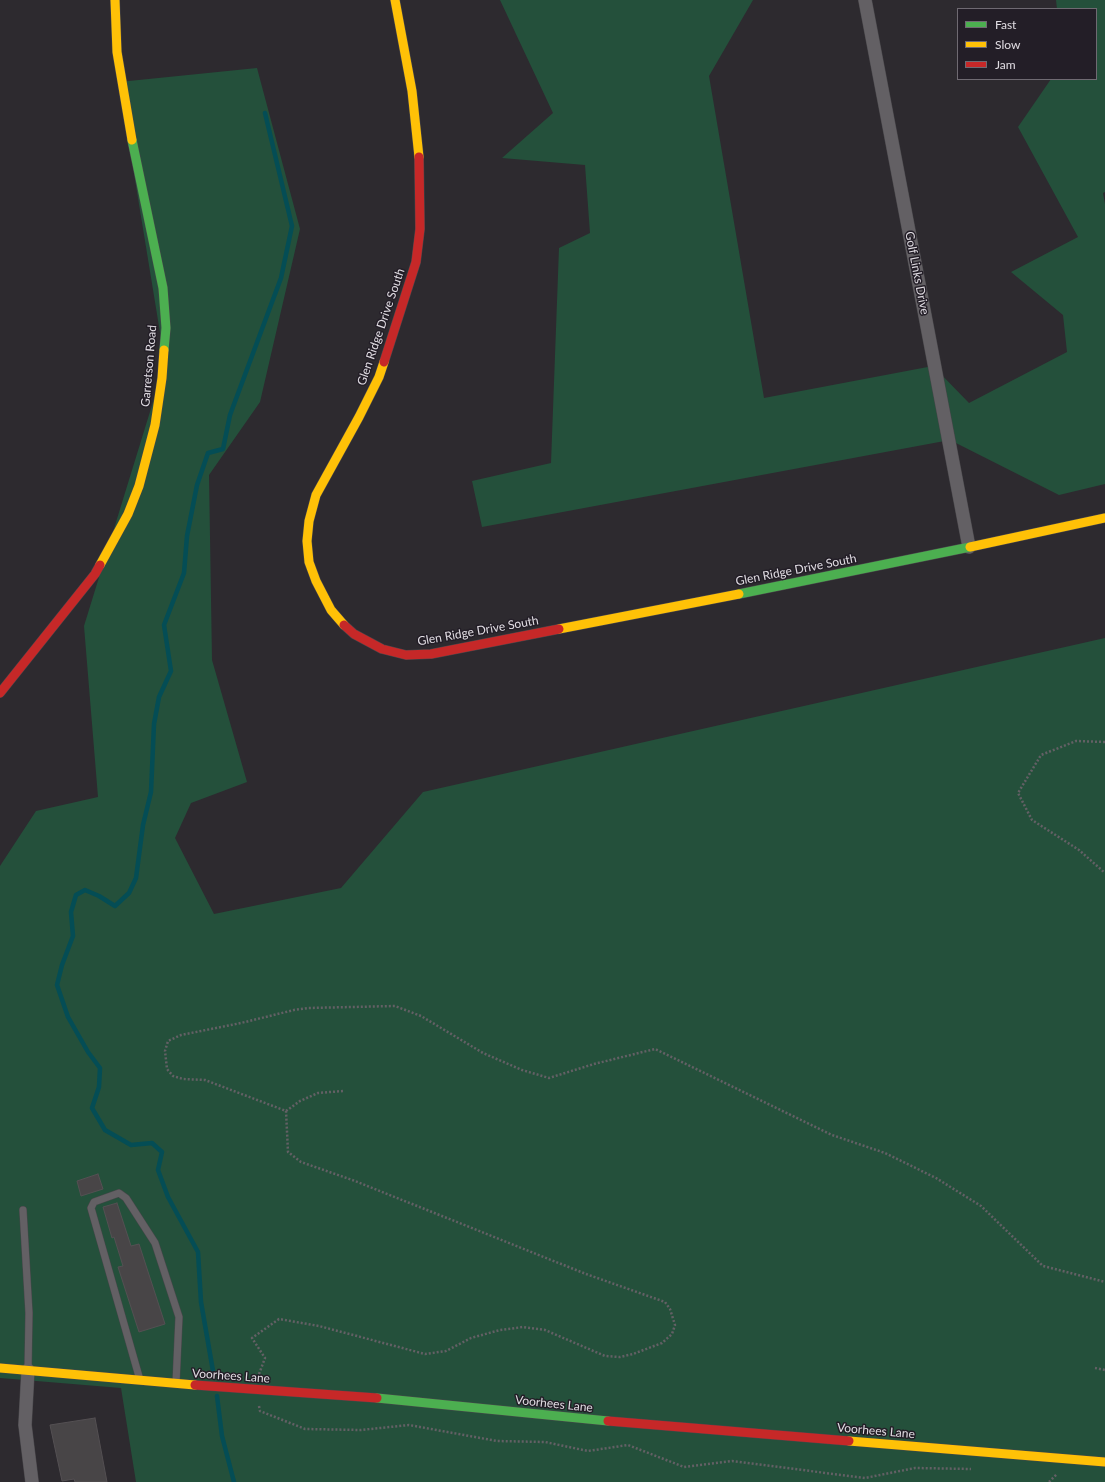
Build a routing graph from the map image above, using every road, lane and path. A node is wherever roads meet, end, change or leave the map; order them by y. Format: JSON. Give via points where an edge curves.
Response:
{"nodes":[{"id":1,"x":114,"y":0,"type":"edge"},
{"id":2,"x":395,"y":0,"type":"edge"},
{"id":3,"x":865,"y":0,"type":"edge"},
{"id":4,"x":1105,"y":518,"type":"edge"},
{"id":5,"x":969,"y":547,"type":"junction"},
{"id":6,"x":0,"y":693,"type":"edge"},
{"id":7,"x":1105,"y":742,"type":"edge"},
{"id":8,"x":1105,"y":873,"type":"edge"},
{"id":9,"x":343,"y":1091,"type":"dead end"},
{"id":10,"x":286,"y":1111,"type":"junction"},
{"id":11,"x":23,"y":1210,"type":"dead end"},
{"id":12,"x":1105,"y":1282,"type":"edge"},
{"id":13,"x":0,"y":1368,"type":"edge"},
{"id":14,"x":1095,"y":1368,"type":"dead end"},
{"id":15,"x":28,"y":1370,"type":"junction"},
{"id":16,"x":1105,"y":1370,"type":"edge"},
{"id":17,"x":140,"y":1380,"type":"junction"},
{"id":18,"x":176,"y":1383,"type":"junction"},
{"id":19,"x":254,"y":1389,"type":"junction"},
{"id":20,"x":1105,"y":1462,"type":"edge"},
{"id":21,"x":976,"y":1469,"type":"dead end"},
{"id":22,"x":1053,"y":1471,"type":"dead end"},
{"id":23,"x":32,"y":1482,"type":"edge"},
{"id":24,"x":1049,"y":1482,"type":"edge"}],
"edges":[{"from":1,"to":6,"type":"street","name":"Garretson Road","via":[[117,52],[133,145],[163,288],[166,328],[155,425],[139,486],[128,514],[95,574]]},
{"from":2,"to":5,"type":"street","name":"Glen Ridge Drive South","via":[[420,148],[420,230],[416,262],[379,377],[316,495],[309,521],[309,562],[316,581],[339,621],[354,634],[382,649],[406,655],[431,654]]},
{"from":3,"to":5,"type":"street","name":"Golf Links Drive"},
{"from":4,"to":5,"type":"street","name":"Glen Ridge Drive South"},
{"from":7,"to":8,"type":"path","via":[[1076,741],[1041,755],[1018,793],[1032,820],[1079,850]]},
{"from":9,"to":10,"type":"path","via":[[318,1093]]},
{"from":10,"to":12,"type":"path","via":[[205,1080],[173,1076],[167,1069],[165,1051],[168,1040],[294,1010],[395,1006],[421,1016],[483,1053],[522,1070],[549,1078],[655,1049],[832,1136],[885,1153],[936,1178],[981,1206],[1043,1266]]},
{"from":10,"to":19,"type":"path","via":[[288,1152],[301,1162],[355,1181],[586,1274],[665,1302],[675,1325],[672,1334],[662,1343],[620,1357],[605,1356],[545,1330],[523,1328],[500,1330],[471,1338],[446,1351],[425,1354],[319,1326],[279,1319],[252,1338],[265,1358]]},
{"from":11,"to":15,"type":"lane","via":[[29,1313]]},
{"from":13,"to":15,"type":"street","name":"Voorhees Lane"},
{"from":14,"to":16,"type":"path"},
{"from":15,"to":17,"type":"street","name":"Voorhees Lane"},
{"from":15,"to":23,"type":"street","via":[[25,1425]]},
{"from":17,"to":18,"type":"street","name":"Voorhees Lane"},
{"from":17,"to":18,"type":"lane","via":[[91,1208],[94,1202],[119,1193],[126,1198],[155,1243],[179,1317]]},
{"from":18,"to":19,"type":"street","name":"Voorhees Lane"},
{"from":19,"to":20,"type":"street","name":"Voorhees Lane"},
{"from":19,"to":21,"type":"path","via":[[260,1410],[305,1429],[361,1430],[409,1425],[497,1441],[545,1442],[588,1452],[628,1445],[684,1467],[732,1461],[865,1478],[915,1468]]},
{"from":22,"to":24,"type":"path","via":[[1060,1471]]}]}
